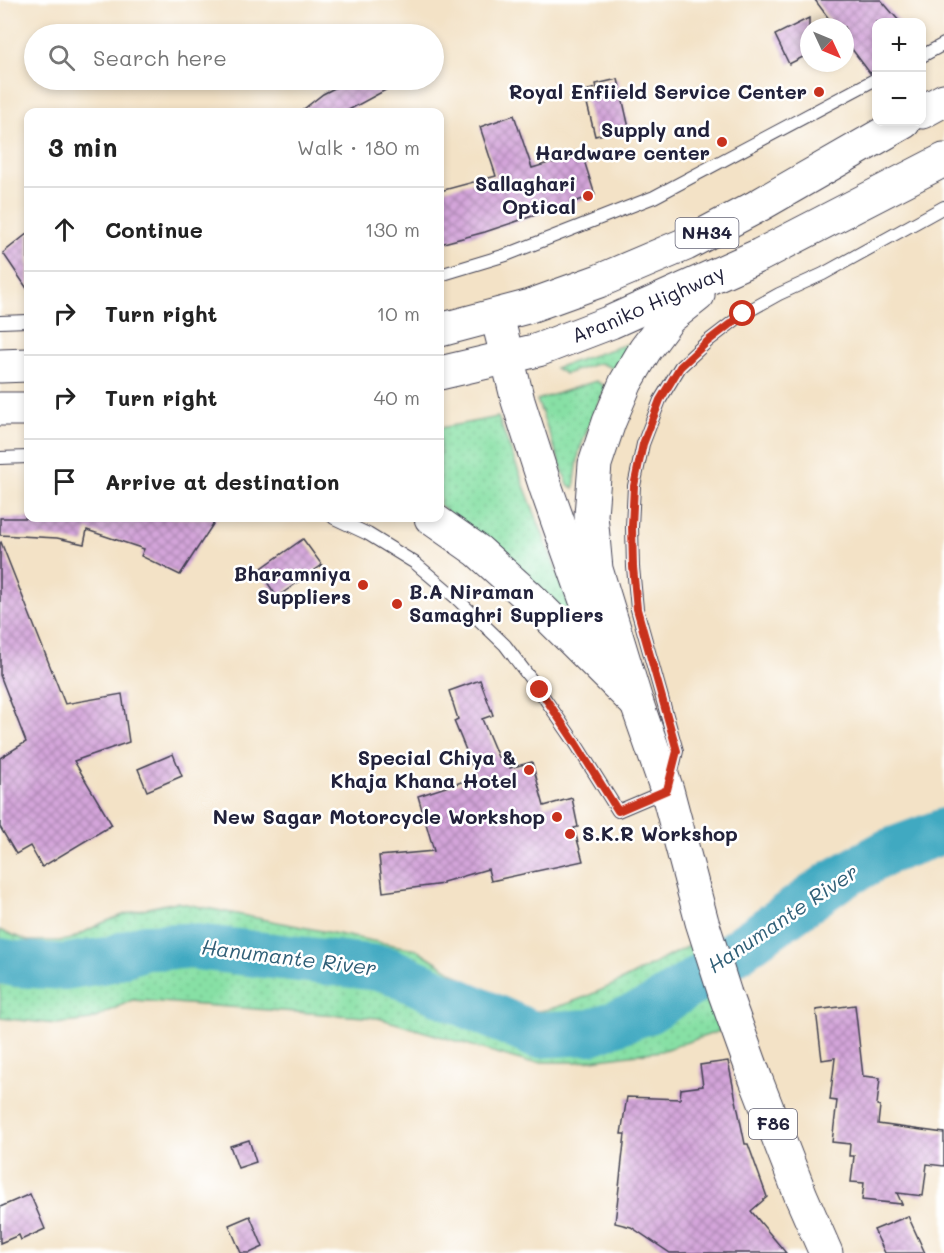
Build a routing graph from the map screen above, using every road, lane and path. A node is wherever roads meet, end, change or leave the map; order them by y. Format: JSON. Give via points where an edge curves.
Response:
{"nodes":[{"id":1,"x":944,"y":44,"type":"edge"},
{"id":2,"x":926,"y":53,"type":"edge"},
{"id":3,"x":872,"y":81,"type":"edge"},
{"id":4,"x":944,"y":100,"type":"edge"},
{"id":5,"x":926,"y":109,"type":"edge"},
{"id":6,"x":897,"y":126,"type":"edge"},
{"id":7,"x":941,"y":162,"type":"edge"},
{"id":8,"x":944,"y":207,"type":"edge"},
{"id":9,"x":760,"y":255,"type":"junction"},
{"id":10,"x":444,"y":274,"type":"edge"},
{"id":11,"x":497,"y":316,"type":"junction"},
{"id":12,"x":24,"y":321,"type":"edge"},
{"id":13,"x":0,"y":322,"type":"edge"},
{"id":14,"x":444,"y":329,"type":"edge"},
{"id":15,"x":507,"y":358,"type":"junction"},
{"id":16,"x":0,"y":366,"type":"edge"},
{"id":17,"x":24,"y":366,"type":"edge"},
{"id":18,"x":444,"y":372,"type":"edge"},
{"id":19,"x":0,"y":409,"type":"edge"},
{"id":20,"x":24,"y":409,"type":"edge"},
{"id":21,"x":24,"y":457,"type":"edge"},
{"id":22,"x":0,"y":458,"type":"edge"},
{"id":23,"x":342,"y":522,"type":"edge"},
{"id":24,"x":437,"y":522,"type":"edge"},
{"id":25,"x":638,"y":704,"type":"junction"},
{"id":26,"x":667,"y":790,"type":"junction"},
{"id":27,"x":826,"y":1253,"type":"edge"}],
"edges":[{"from":1,"to":2,"type":"lane"},
{"from":3,"to":10,"type":"lane","via":[[654,197],[506,255]]},
{"from":4,"to":5,"type":"main road"},
{"from":6,"to":11,"type":"main road","name":"Araniko Highway","number":"NH34","via":[[686,244],[599,281]]},
{"from":7,"to":9,"type":"main road","name":"Araniko Highway","number":"NH34"},
{"from":8,"to":26,"type":"lane","via":[[743,314],[680,367],[660,400],[643,444],[634,486],[632,526],[637,609],[677,751]]},
{"from":9,"to":15,"type":"main road","name":"Araniko Highway","number":"NH34","via":[[611,322]]},
{"from":9,"to":25,"type":"main road","via":[[669,318],[626,382],[595,464],[591,515],[596,569]]},
{"from":11,"to":14,"type":"main road","name":"Araniko Highway","number":"NH34"},
{"from":11,"to":15,"type":"main road"},
{"from":12,"to":13,"type":"lane"},
{"from":15,"to":18,"type":"main road","name":"Araniko Highway","number":"NH34"},
{"from":15,"to":25,"type":"main road","via":[[585,598]]},
{"from":16,"to":17,"type":"main road"},
{"from":19,"to":20,"type":"main road"},
{"from":21,"to":22,"type":"lane"},
{"from":23,"to":26,"type":"lane","via":[[415,564],[505,645],[540,690],[618,811]]},
{"from":24,"to":25,"type":"main road","via":[[478,551],[528,596]]},
{"from":25,"to":26,"type":"main road","number":"F86"},
{"from":26,"to":27,"type":"main road","number":"F86","via":[[725,994]]}]}
